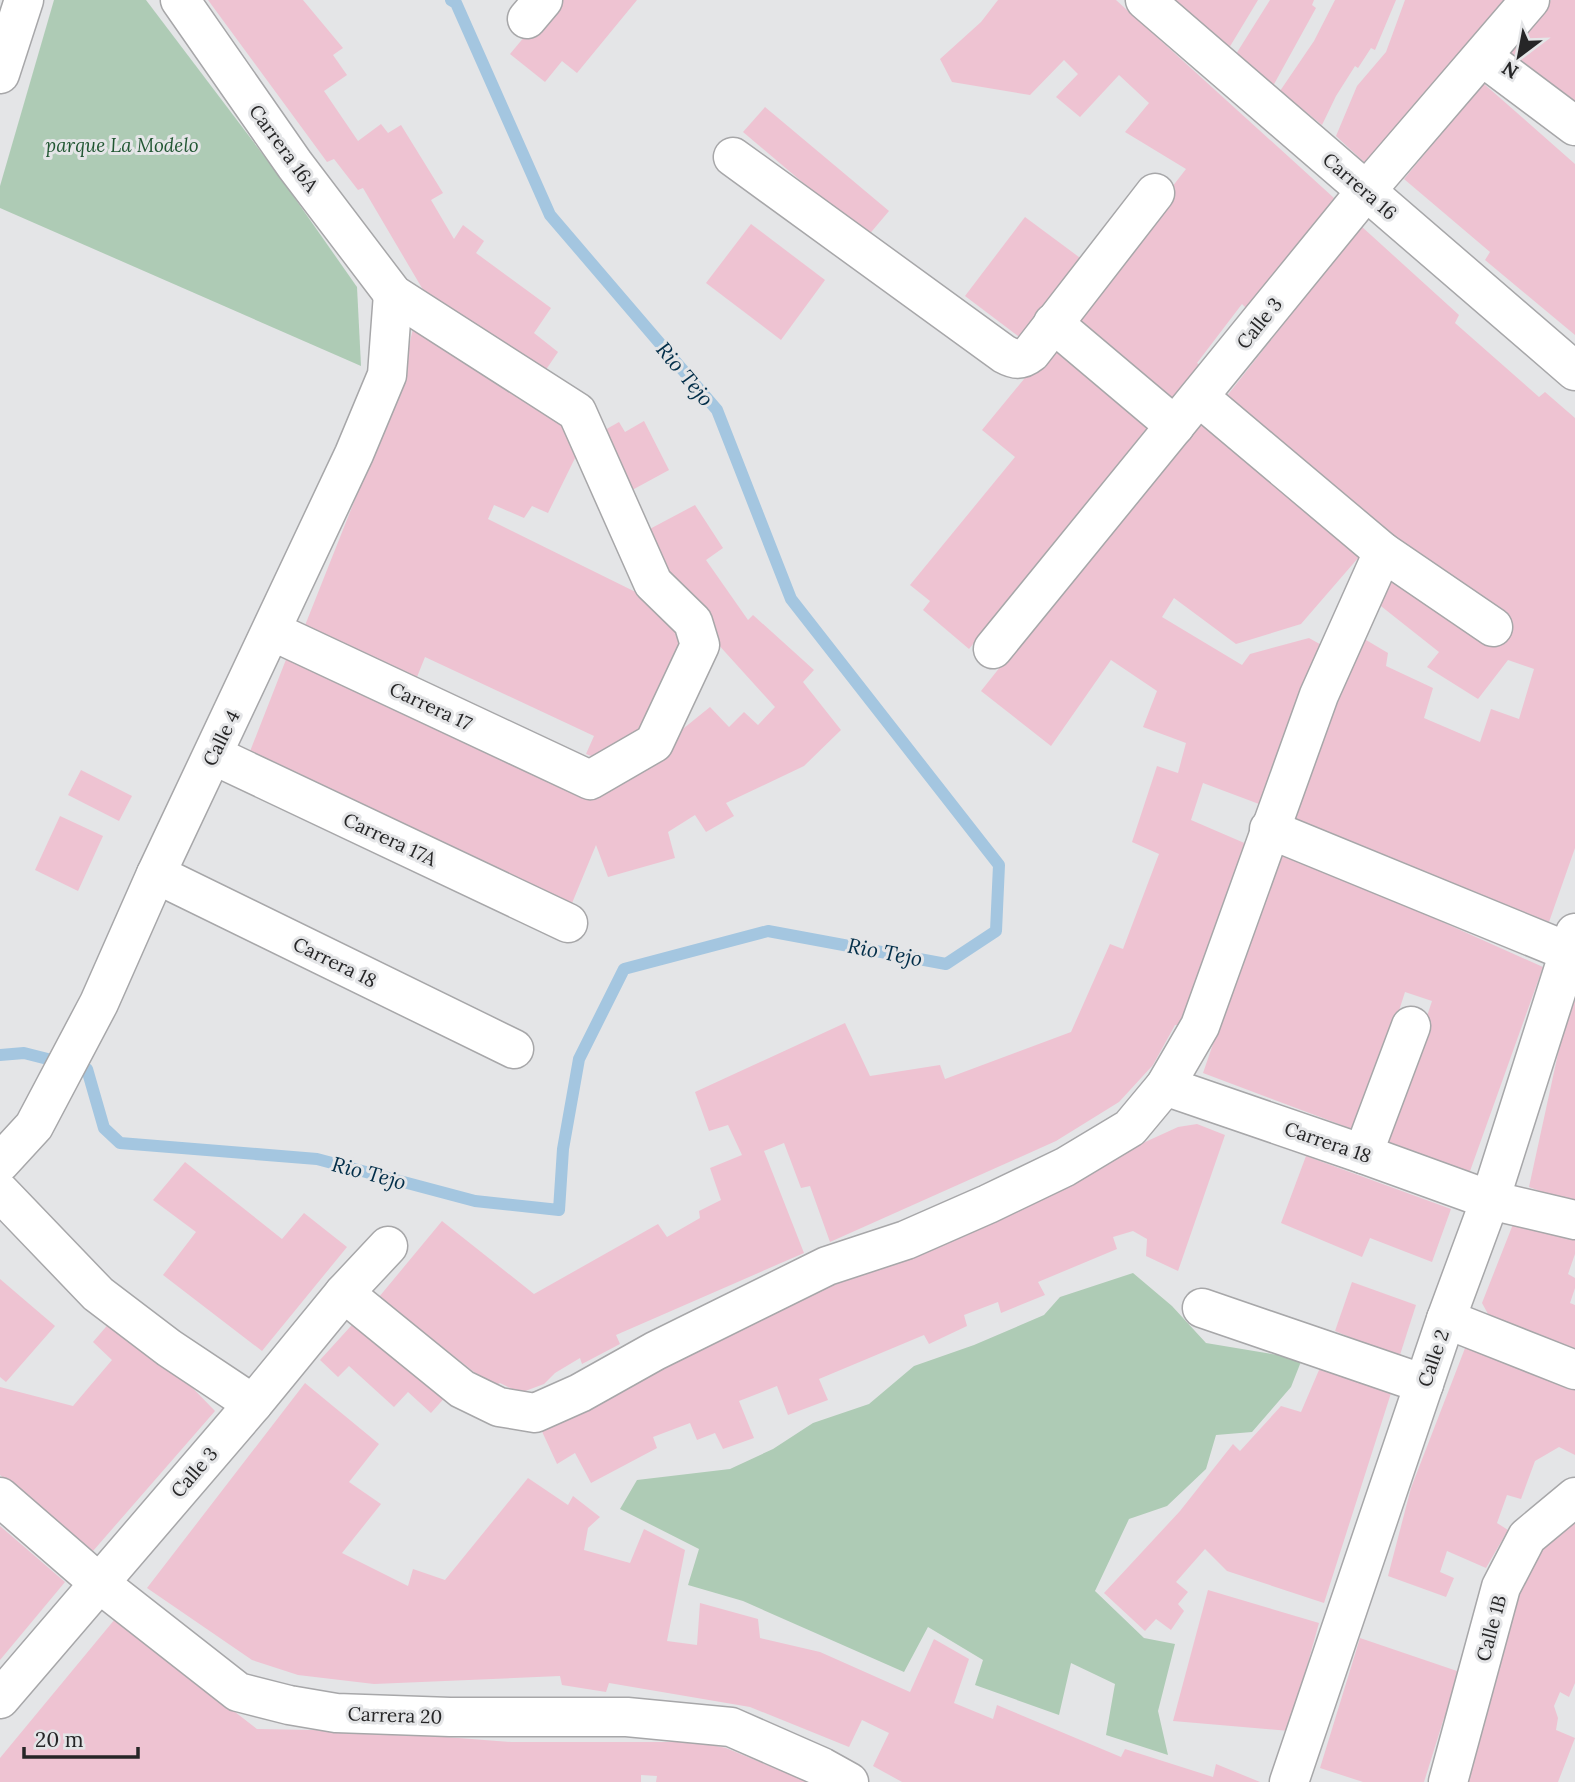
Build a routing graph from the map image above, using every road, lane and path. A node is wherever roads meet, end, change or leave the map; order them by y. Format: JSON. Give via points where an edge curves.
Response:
{"nodes":[{"id":1,"x":24,"y":0,"type":"edge"},
{"id":2,"x":180,"y":0,"type":"edge"},
{"id":3,"x":1145,"y":0,"type":"edge"},
{"id":4,"x":1530,"y":0,"type":"edge"},
{"id":5,"x":1483,"y":57,"type":"junction"},
{"id":6,"x":0,"y":74,"type":"edge"},
{"id":7,"x":1575,"y":126,"type":"edge"},
{"id":8,"x":733,"y":157,"type":"dead end"},
{"id":9,"x":1366,"y":191,"type":"junction"},
{"id":10,"x":1155,"y":193,"type":"dead end"},
{"id":11,"x":393,"y":293,"type":"junction"},
{"id":12,"x":1053,"y":323,"type":"junction"},
{"id":13,"x":1575,"y":371,"type":"edge"},
{"id":14,"x":1199,"y":397,"type":"junction"},
{"id":15,"x":1175,"y":426,"type":"junction"},
{"id":16,"x":1383,"y":552,"type":"junction"},
{"id":17,"x":1493,"y":627,"type":"dead end"},
{"id":18,"x":272,"y":631,"type":"junction"},
{"id":19,"x":993,"y":649,"type":"dead end"},
{"id":20,"x":213,"y":755,"type":"junction"},
{"id":21,"x":590,"y":780,"type":"joint"},
{"id":22,"x":1269,"y":830,"type":"junction"},
{"id":23,"x":156,"y":874,"type":"junction"},
{"id":24,"x":568,"y":923,"type":"dead end"},
{"id":25,"x":1573,"y":949,"type":"edge"},
{"id":26,"x":1411,"y":1026,"type":"dead end"},
{"id":27,"x":514,"y":1049,"type":"dead end"},
{"id":28,"x":1165,"y":1086,"type":"junction"},
{"id":29,"x":1363,"y":1154,"type":"junction"},
{"id":30,"x":0,"y":1163,"type":"edge"},
{"id":31,"x":0,"y":1192,"type":"edge"},
{"id":32,"x":1490,"y":1200,"type":"junction"},
{"id":33,"x":1575,"y":1220,"type":"edge"},
{"id":34,"x":388,"y":1246,"type":"dead end"},
{"id":35,"x":344,"y":1293,"type":"junction"},
{"id":36,"x":1202,"y":1308,"type":"dead end"},
{"id":37,"x":1446,"y":1319,"type":"junction"},
{"id":38,"x":1575,"y":1370,"type":"edge"},
{"id":39,"x":1424,"y":1384,"type":"junction"},
{"id":40,"x":253,"y":1404,"type":"junction"},
{"id":41,"x":0,"y":1497,"type":"edge"},
{"id":42,"x":1575,"y":1497,"type":"edge"},
{"id":43,"x":99,"y":1583,"type":"junction"},
{"id":44,"x":0,"y":1699,"type":"edge"},
{"id":45,"x":849,"y":1782,"type":"edge"},
{"id":46,"x":1289,"y":1782,"type":"edge"},
{"id":47,"x":1448,"y":1782,"type":"edge"}],
"edges":[{"from":1,"to":6,"type":"street"},
{"from":2,"to":11,"type":"street","name":"Carrera 16A","via":[[295,165]]},
{"from":3,"to":9,"type":"street","name":"Carrera 16"},
{"from":4,"to":5,"type":"street","name":"Calle 3"},
{"from":5,"to":7,"type":"street"},
{"from":5,"to":9,"type":"street","name":"Calle 3"},
{"from":8,"to":12,"type":"street","via":[[1015,360],[1031,353]]},
{"from":9,"to":13,"type":"street","name":"Carrera 16"},
{"from":9,"to":14,"type":"street","name":"Calle 3"},
{"from":10,"to":12,"type":"street"},
{"from":11,"to":18,"type":"street","name":"Calle 4","via":[[387,375]]},
{"from":11,"to":21,"type":"street","name":"Carrera 16A","via":[[577,412],[653,583],[693,622],[700,645],[654,743]]},
{"from":12,"to":15,"type":"street"},
{"from":14,"to":15,"type":"street","name":"Calle 3"},
{"from":14,"to":16,"type":"street"},
{"from":15,"to":19,"type":"street","name":"Calle 3"},
{"from":16,"to":17,"type":"street"},
{"from":16,"to":22,"type":"street","via":[[1319,695]]},
{"from":18,"to":20,"type":"street","name":"Calle 4"},
{"from":18,"to":21,"type":"street","name":"Carrera 17"},
{"from":20,"to":23,"type":"street","name":"Calle 4"},
{"from":20,"to":24,"type":"street","name":"Carrera 17A"},
{"from":22,"to":25,"type":"street"},
{"from":22,"to":28,"type":"street","via":[[1200,1026]]},
{"from":23,"to":27,"type":"street","name":"Carrera 18"},
{"from":23,"to":30,"type":"street","name":"Calle 4","via":[[99,1003],[34,1126]]},
{"from":25,"to":32,"type":"street","name":"Calle 2"},
{"from":26,"to":29,"type":"street"},
{"from":28,"to":29,"type":"street","name":"Carrera 18"},
{"from":28,"to":35,"type":"street","via":[[1130,1128],[1065,1167],[906,1240],[827,1266],[536,1413],[499,1407],[462,1389]]},
{"from":29,"to":32,"type":"street","name":"Carrera 18"},
{"from":31,"to":40,"type":"street","via":[[98,1294]]},
{"from":32,"to":33,"type":"street","name":"Carrera 18"},
{"from":32,"to":37,"type":"street","name":"Calle 2"},
{"from":34,"to":35,"type":"street","name":"Calle 3"},
{"from":35,"to":40,"type":"street","name":"Calle 3"},
{"from":36,"to":39,"type":"street"},
{"from":37,"to":38,"type":"street"},
{"from":37,"to":39,"type":"street","name":"Calle 2"},
{"from":39,"to":46,"type":"street","name":"Calle 2"},
{"from":40,"to":43,"type":"street","name":"Calle 3"},
{"from":41,"to":43,"type":"street","name":"Carrera 20"},
{"from":42,"to":47,"type":"street","name":"Calle 1B","via":[[1527,1537],[1502,1587]]},
{"from":43,"to":44,"type":"street","name":"Calle 3"},
{"from":43,"to":45,"type":"street","name":"Carrera 20","via":[[238,1692],[336,1713],[627,1717],[731,1727]]}]}
